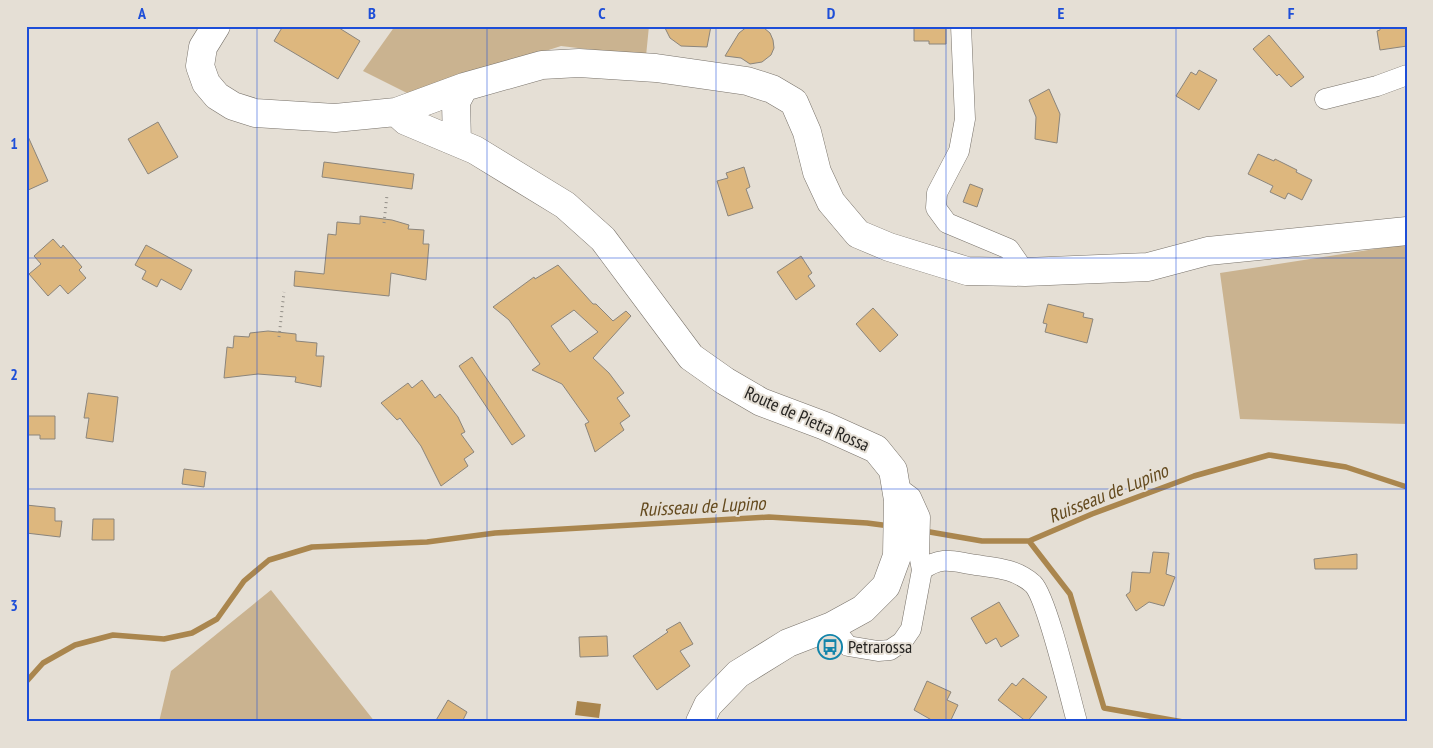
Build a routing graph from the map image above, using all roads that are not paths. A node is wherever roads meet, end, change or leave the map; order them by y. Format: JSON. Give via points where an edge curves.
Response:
{"nodes":[{"id":1,"x":216,"y":26,"type":"edge"},
{"id":2,"x":961,"y":26,"type":"edge"},
{"id":3,"x":1407,"y":75,"type":"edge"},
{"id":4,"x":464,"y":87,"type":"junction"},
{"id":5,"x":1325,"y":99,"type":"dead end"},
{"id":6,"x":396,"y":112,"type":"junction"},
{"id":7,"x":457,"y":142,"type":"junction"},
{"id":8,"x":1407,"y":231,"type":"edge"},
{"id":9,"x":1025,"y":272,"type":"junction"},
{"id":10,"x":897,"y":493,"type":"junction"},
{"id":11,"x":908,"y":549,"type":"junction"},
{"id":12,"x":922,"y":570,"type":"junction"},
{"id":13,"x":832,"y":626,"type":"junction"},
{"id":14,"x":700,"y":722,"type":"edge"},
{"id":15,"x":1077,"y":722,"type":"edge"}],
"edges":[{"from":1,"to":6,"type":"main road","via":[[203,47],[200,66],[206,83],[217,96],[233,106],[255,113],[335,118]]},
{"from":2,"to":9,"type":"street","via":[[965,119],[960,151],[937,192],[936,208],[947,222],[1009,249]]},
{"from":3,"to":5,"type":"street"},
{"from":4,"to":6,"type":"main road"},
{"from":4,"to":7,"type":"main road","via":[[456,102]]},
{"from":4,"to":9,"type":"main road","via":[[542,66],[579,63],[656,68],[747,80],[794,102],[807,132],[817,172],[831,202],[858,234],[967,271]]},
{"from":6,"to":7,"type":"main road","name":"Route de Pietra Rossa","via":[[406,120]]},
{"from":7,"to":10,"type":"main road","name":"Route de Pietra Rossa","via":[[565,205],[603,239],[692,357],[761,402],[876,449],[893,470]]},
{"from":8,"to":9,"type":"main road","via":[[1208,250],[1148,267]]},
{"from":10,"to":11,"type":"main road","name":"Route de Pietra Rossa"},
{"from":10,"to":11,"type":"street","via":[[911,497],[920,517]]},
{"from":11,"to":12,"type":"street","via":[[919,554]]},
{"from":11,"to":13,"type":"main road","name":"Route de Pietra Rossa","via":[[886,586],[863,609]]},
{"from":12,"to":13,"type":"street","via":[[911,629],[902,642],[890,650],[848,646]]},
{"from":12,"to":15,"type":"street","via":[[942,560],[1012,570],[1034,585],[1045,606]]},
{"from":13,"to":14,"type":"main road","name":"Route de Pietra Rossa","via":[[788,643],[738,674],[708,705]]}]}
